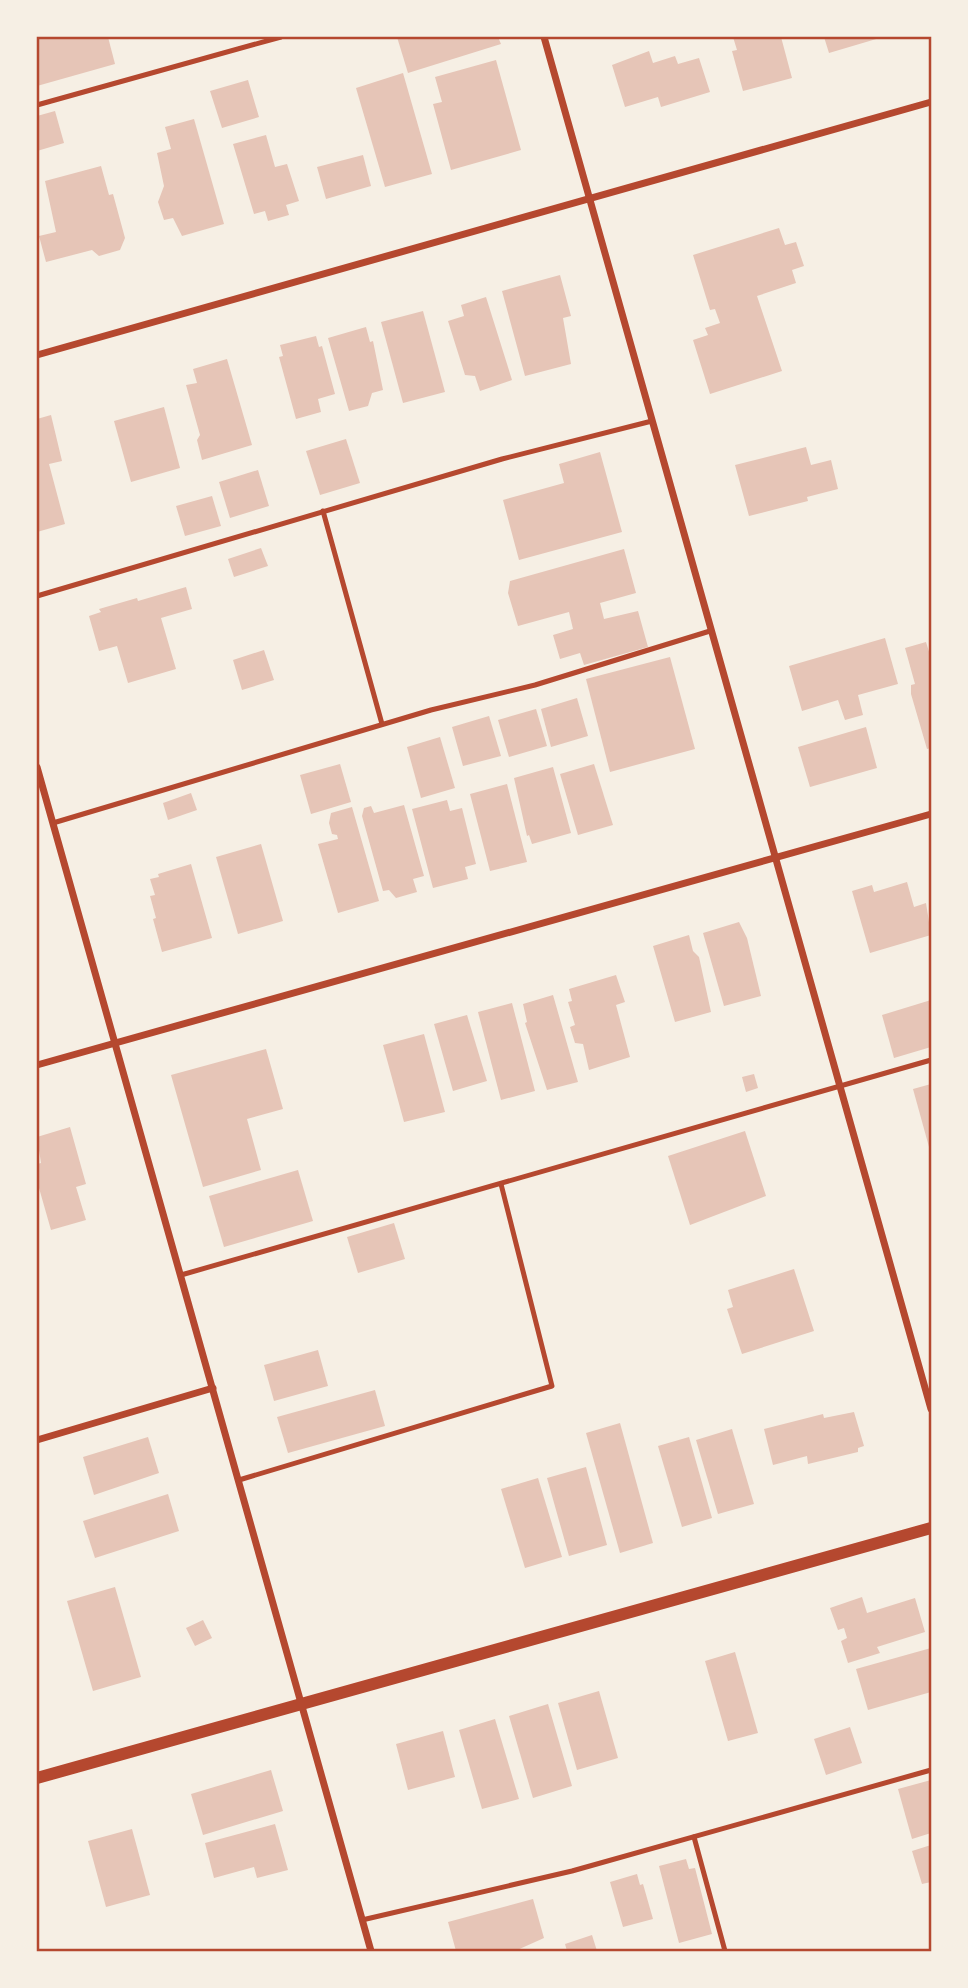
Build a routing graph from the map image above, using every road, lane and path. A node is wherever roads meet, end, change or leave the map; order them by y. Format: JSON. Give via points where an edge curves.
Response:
{"nodes":[{"id":1,"x":281,"y":37,"type":"edge"},
{"id":2,"x":544,"y":37,"type":"edge"},
{"id":3,"x":931,"y":102,"type":"edge"},
{"id":4,"x":37,"y":105,"type":"edge"},
{"id":5,"x":590,"y":199,"type":"junction"},
{"id":6,"x":37,"y":355,"type":"edge"},
{"id":7,"x":652,"y":421,"type":"junction"},
{"id":8,"x":323,"y":511,"type":"junction"},
{"id":9,"x":37,"y":596,"type":"edge"},
{"id":10,"x":710,"y":631,"type":"junction"},
{"id":11,"x":382,"y":724,"type":"junction"},
{"id":12,"x":37,"y":767,"type":"edge"},
{"id":13,"x":931,"y":814,"type":"edge"},
{"id":14,"x":53,"y":823,"type":"junction"},
{"id":15,"x":774,"y":859,"type":"junction"},
{"id":16,"x":115,"y":1044,"type":"junction"},
{"id":17,"x":931,"y":1060,"type":"edge"},
{"id":18,"x":37,"y":1065,"type":"edge"},
{"id":19,"x":839,"y":1087,"type":"junction"},
{"id":20,"x":500,"y":1184,"type":"junction"},
{"id":21,"x":181,"y":1275,"type":"junction"},
{"id":22,"x":213,"y":1388,"type":"junction"},
{"id":23,"x":931,"y":1409,"type":"edge"},
{"id":24,"x":37,"y":1440,"type":"edge"},
{"id":25,"x":239,"y":1480,"type":"junction"},
{"id":26,"x":931,"y":1528,"type":"edge"},
{"id":27,"x":302,"y":1703,"type":"junction"},
{"id":28,"x":931,"y":1770,"type":"edge"},
{"id":29,"x":37,"y":1778,"type":"edge"},
{"id":30,"x":694,"y":1837,"type":"junction"},
{"id":31,"x":362,"y":1920,"type":"junction"},
{"id":32,"x":371,"y":1951,"type":"edge"},
{"id":33,"x":724,"y":1951,"type":"edge"}],
"edges":[{"from":1,"to":4,"type":"lane"},
{"from":2,"to":5,"type":"street"},
{"from":3,"to":5,"type":"street"},
{"from":5,"to":6,"type":"street"},
{"from":5,"to":7,"type":"street"},
{"from":7,"to":8,"type":"lane"},
{"from":7,"to":10,"type":"street"},
{"from":8,"to":9,"type":"lane"},
{"from":8,"to":11,"type":"lane"},
{"from":10,"to":11,"type":"lane","via":[[535,685]]},
{"from":10,"to":15,"type":"street"},
{"from":11,"to":14,"type":"lane"},
{"from":12,"to":14,"type":"street"},
{"from":13,"to":15,"type":"street"},
{"from":14,"to":16,"type":"street"},
{"from":15,"to":16,"type":"street"},
{"from":15,"to":19,"type":"street"},
{"from":16,"to":18,"type":"street"},
{"from":16,"to":21,"type":"street"},
{"from":17,"to":19,"type":"lane"},
{"from":19,"to":20,"type":"lane"},
{"from":19,"to":23,"type":"street"},
{"from":20,"to":21,"type":"lane"},
{"from":20,"to":25,"type":"lane","via":[[552,1387]]},
{"from":21,"to":22,"type":"street"},
{"from":22,"to":24,"type":"street"},
{"from":22,"to":25,"type":"street"},
{"from":25,"to":27,"type":"street"},
{"from":26,"to":27,"type":"street"},
{"from":27,"to":29,"type":"street"},
{"from":27,"to":31,"type":"street"},
{"from":28,"to":30,"type":"lane"},
{"from":30,"to":31,"type":"lane"},
{"from":30,"to":33,"type":"lane"},
{"from":31,"to":32,"type":"street"}]}
